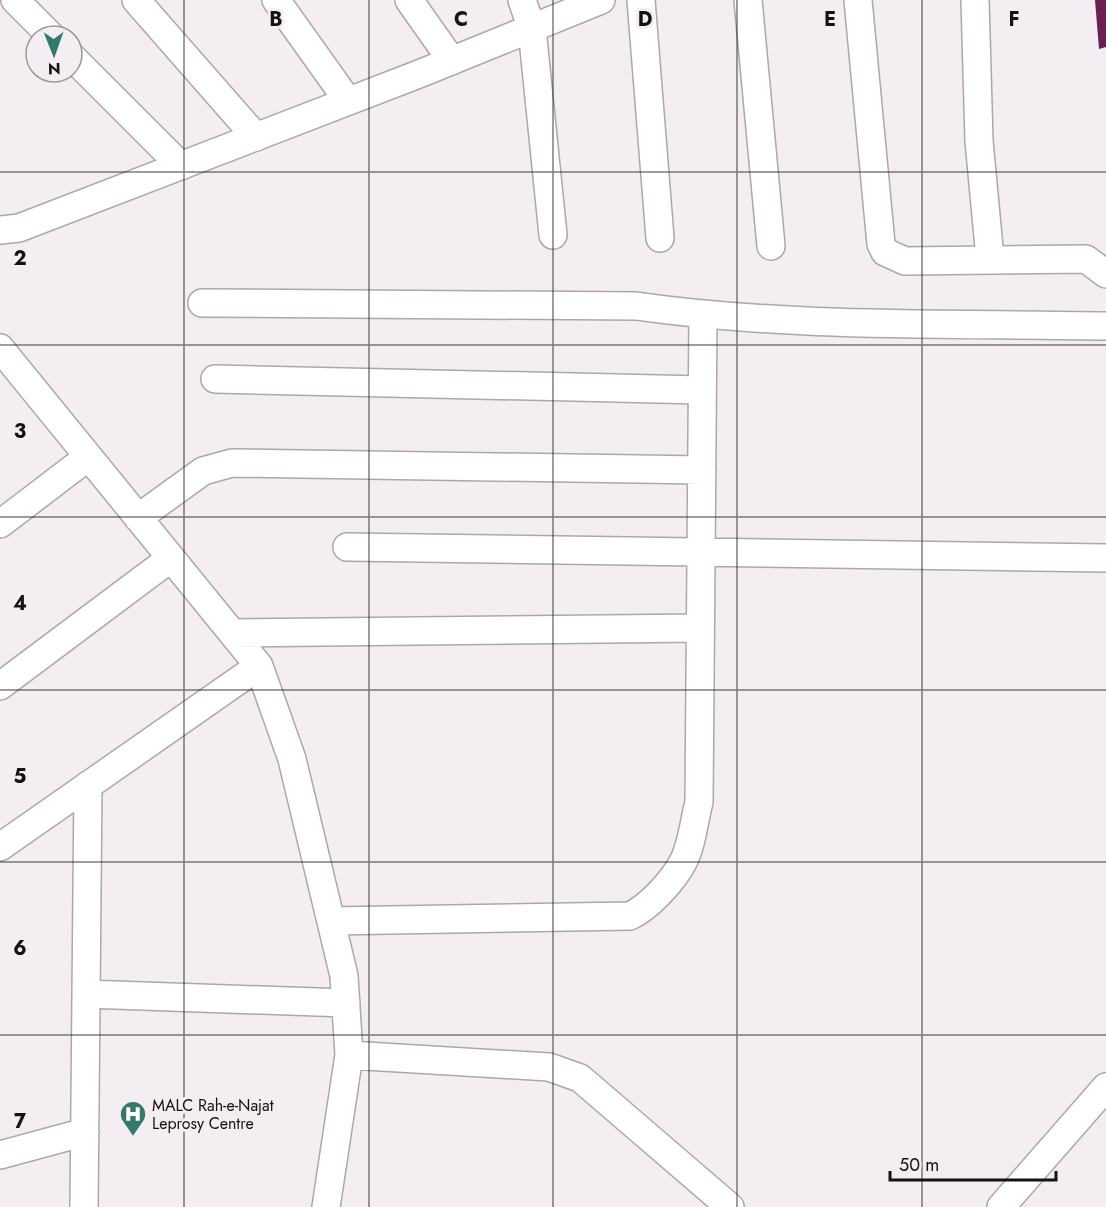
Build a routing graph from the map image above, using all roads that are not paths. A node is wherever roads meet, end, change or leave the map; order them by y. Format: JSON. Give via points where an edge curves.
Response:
{"nodes":[{"id":1,"x":15,"y":0,"type":"edge"},
{"id":2,"x":136,"y":0,"type":"edge"},
{"id":3,"x":276,"y":0,"type":"edge"},
{"id":4,"x":408,"y":0,"type":"edge"},
{"id":5,"x":522,"y":0,"type":"edge"},
{"id":6,"x":601,"y":0,"type":"edge"},
{"id":7,"x":641,"y":0,"type":"edge"},
{"id":8,"x":748,"y":0,"type":"edge"},
{"id":9,"x":858,"y":0,"type":"edge"},
{"id":10,"x":975,"y":0,"type":"edge"},
{"id":11,"x":39,"y":24,"type":"edge"},
{"id":12,"x":532,"y":29,"type":"junction"},
{"id":13,"x":452,"y":61,"type":"junction"},
{"id":14,"x":84,"y":69,"type":"edge"},
{"id":15,"x":348,"y":101,"type":"junction"},
{"id":16,"x":256,"y":136,"type":"junction"},
{"id":17,"x":181,"y":166,"type":"junction"},
{"id":18,"x":0,"y":230,"type":"edge"},
{"id":19,"x":553,"y":235,"type":"dead end"},
{"id":20,"x":660,"y":238,"type":"dead end"},
{"id":21,"x":771,"y":246,"type":"dead end"},
{"id":22,"x":990,"y":258,"type":"junction"},
{"id":23,"x":1106,"y":274,"type":"edge"},
{"id":24,"x":202,"y":303,"type":"dead end"},
{"id":25,"x":703,"y":315,"type":"junction"},
{"id":26,"x":1106,"y":326,"type":"edge"},
{"id":27,"x":3,"y":357,"type":"edge"},
{"id":28,"x":214,"y":379,"type":"dead end"},
{"id":29,"x":702,"y":390,"type":"junction"},
{"id":30,"x":88,"y":457,"type":"junction"},
{"id":31,"x":702,"y":470,"type":"junction"},
{"id":32,"x":138,"y":518,"type":"junction"},
{"id":33,"x":0,"y":524,"type":"edge"},
{"id":34,"x":347,"y":547,"type":"dead end"},
{"id":35,"x":701,"y":554,"type":"junction"},
{"id":36,"x":171,"y":558,"type":"junction"},
{"id":37,"x":1106,"y":558,"type":"edge"},
{"id":38,"x":700,"y":628,"type":"junction"},
{"id":39,"x":232,"y":633,"type":"junction"},
{"id":40,"x":259,"y":666,"type":"junction"},
{"id":41,"x":0,"y":686,"type":"edge"},
{"id":42,"x":88,"y":785,"type":"junction"},
{"id":43,"x":1,"y":843,"type":"edge"},
{"id":44,"x":331,"y":921,"type":"junction"},
{"id":45,"x":86,"y":994,"type":"junction"},
{"id":46,"x":346,"y":1003,"type":"junction"},
{"id":47,"x":349,"y":1055,"type":"junction"},
{"id":48,"x":1106,"y":1087,"type":"edge"},
{"id":49,"x":85,"y":1132,"type":"junction"},
{"id":50,"x":0,"y":1155,"type":"edge"},
{"id":51,"x":84,"y":1207,"type":"edge"},
{"id":52,"x":326,"y":1207,"type":"edge"},
{"id":53,"x":730,"y":1207,"type":"edge"},
{"id":54,"x":1001,"y":1207,"type":"edge"}],
"edges":[{"from":1,"to":11,"type":"street"},
{"from":2,"to":16,"type":"street"},
{"from":3,"to":15,"type":"street"},
{"from":4,"to":13,"type":"street"},
{"from":5,"to":12,"type":"street"},
{"from":6,"to":12,"type":"street"},
{"from":7,"to":20,"type":"street"},
{"from":8,"to":21,"type":"street"},
{"from":9,"to":22,"type":"street","via":[[881,244],[885,252],[905,261]]},
{"from":10,"to":22,"type":"street","via":[[980,141]]},
{"from":12,"to":13,"type":"street"},
{"from":12,"to":19,"type":"street"},
{"from":13,"to":15,"type":"street"},
{"from":14,"to":17,"type":"street"},
{"from":15,"to":16,"type":"street"},
{"from":16,"to":17,"type":"street"},
{"from":17,"to":18,"type":"street","via":[[19,228]]},
{"from":22,"to":23,"type":"street","via":[[1086,259]]},
{"from":24,"to":25,"type":"street","via":[[636,306]]},
{"from":25,"to":26,"type":"street"},
{"from":25,"to":29,"type":"street"},
{"from":27,"to":30,"type":"street"},
{"from":28,"to":29,"type":"street"},
{"from":29,"to":31,"type":"street"},
{"from":30,"to":32,"type":"street"},
{"from":30,"to":33,"type":"street"},
{"from":31,"to":32,"type":"street","via":[[232,463],[203,471]]},
{"from":31,"to":35,"type":"street"},
{"from":32,"to":36,"type":"street"},
{"from":34,"to":35,"type":"street"},
{"from":35,"to":37,"type":"street"},
{"from":35,"to":38,"type":"street"},
{"from":36,"to":39,"type":"street"},
{"from":36,"to":41,"type":"street"},
{"from":38,"to":39,"type":"street"},
{"from":38,"to":44,"type":"street","via":[[699,802],[683,862],[642,910],[630,915]]},
{"from":39,"to":40,"type":"street"},
{"from":40,"to":42,"type":"street"},
{"from":40,"to":44,"type":"street","via":[[292,759]]},
{"from":42,"to":43,"type":"street"},
{"from":42,"to":45,"type":"street"},
{"from":44,"to":46,"type":"street"},
{"from":45,"to":46,"type":"street"},
{"from":45,"to":49,"type":"street"},
{"from":46,"to":47,"type":"street"},
{"from":47,"to":52,"type":"street"},
{"from":47,"to":53,"type":"street","via":[[561,1070],[580,1078]]},
{"from":48,"to":54,"type":"street"},
{"from":49,"to":50,"type":"street"},
{"from":49,"to":51,"type":"street"}]}
